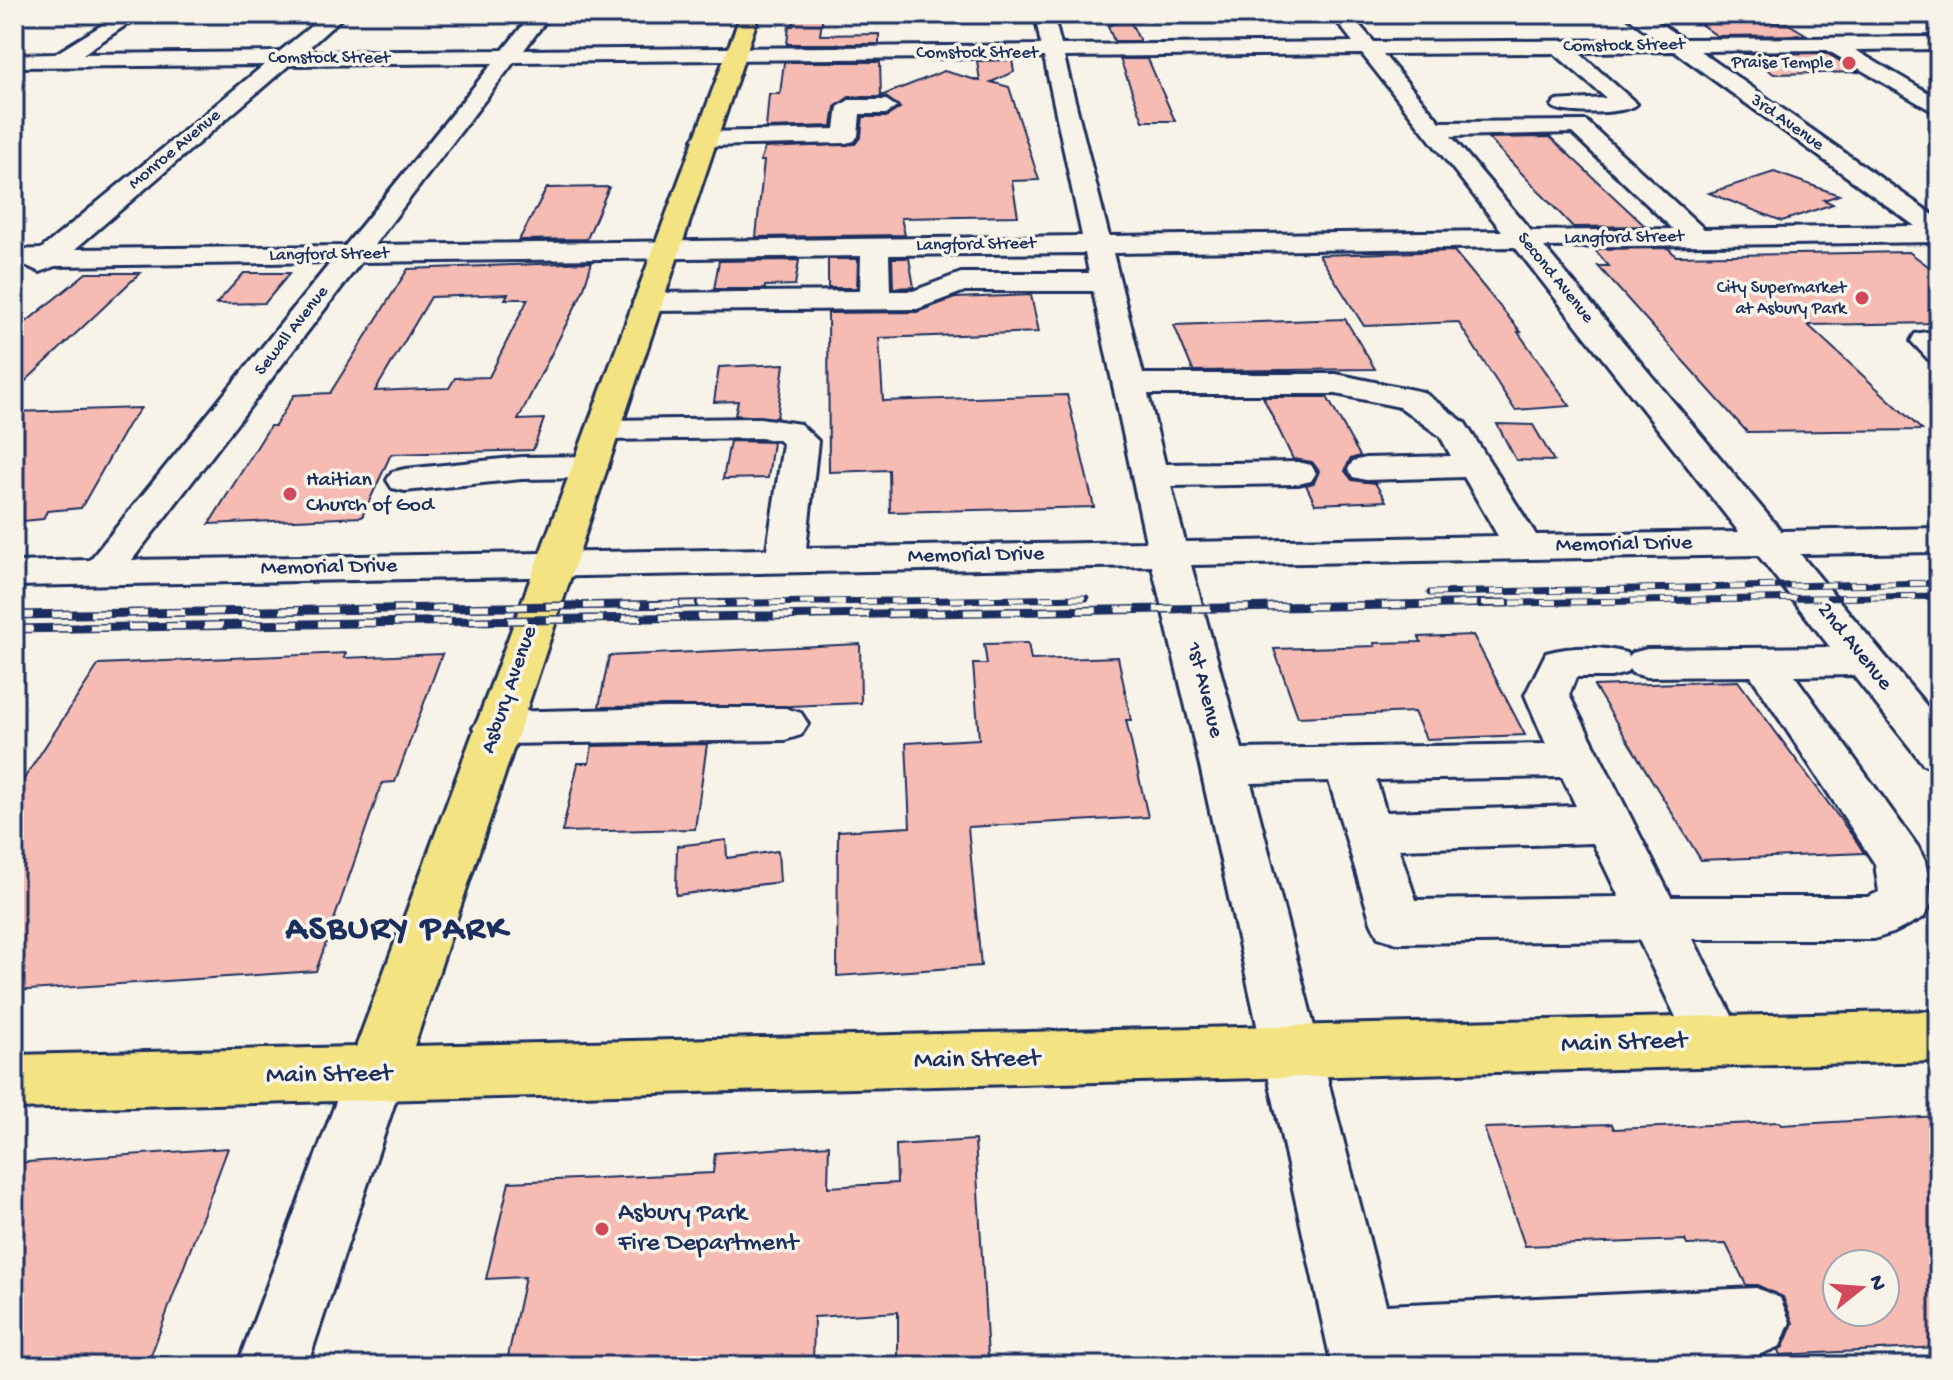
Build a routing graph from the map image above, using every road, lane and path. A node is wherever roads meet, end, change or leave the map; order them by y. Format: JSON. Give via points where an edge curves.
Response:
{"nodes":[{"id":1,"x":133,"y":14,"type":"edge"},
{"id":2,"x":337,"y":14,"type":"edge"},
{"id":3,"x":542,"y":14,"type":"edge"},
{"id":4,"x":750,"y":14,"type":"edge"},
{"id":5,"x":1044,"y":14,"type":"edge"},
{"id":6,"x":1340,"y":14,"type":"edge"},
{"id":7,"x":1634,"y":14,"type":"edge"},
{"id":8,"x":1793,"y":22,"type":"dead end"},
{"id":9,"x":1504,"y":31,"type":"dead end"},
{"id":10,"x":1939,"y":43,"type":"edge"},
{"id":11,"x":1831,"y":44,"type":"junction"},
{"id":12,"x":1678,"y":46,"type":"junction"},
{"id":13,"x":1523,"y":47,"type":"junction"},
{"id":14,"x":1560,"y":47,"type":"junction"},
{"id":15,"x":1368,"y":49,"type":"junction"},
{"id":16,"x":1053,"y":52,"type":"junction"},
{"id":17,"x":735,"y":55,"type":"junction"},
{"id":18,"x":509,"y":57,"type":"junction"},
{"id":19,"x":283,"y":59,"type":"junction"},
{"id":20,"x":59,"y":60,"type":"junction"},
{"id":21,"x":14,"y":61,"type":"edge"},
{"id":22,"x":25,"y":82,"type":"dead end"},
{"id":23,"x":1626,"y":104,"type":"junction"},
{"id":24,"x":1563,"y":106,"type":"dead end"},
{"id":25,"x":886,"y":107,"type":"dead end"},
{"id":26,"x":1939,"y":108,"type":"edge"},
{"id":27,"x":1645,"y":119,"type":"dead end"},
{"id":28,"x":1433,"y":129,"type":"junction"},
{"id":29,"x":705,"y":139,"type":"junction"},
{"id":30,"x":1939,"y":233,"type":"edge"},
{"id":31,"x":1697,"y":237,"type":"junction"},
{"id":32,"x":1523,"y":239,"type":"junction"},
{"id":33,"x":1096,"y":244,"type":"junction"},
{"id":34,"x":875,"y":246,"type":"junction"},
{"id":35,"x":667,"y":249,"type":"junction"},
{"id":36,"x":352,"y":254,"type":"junction"},
{"id":37,"x":48,"y":258,"type":"junction"},
{"id":38,"x":20,"y":267,"type":"edge"},
{"id":39,"x":1105,"y":282,"type":"junction"},
{"id":40,"x":875,"y":300,"type":"junction"},
{"id":41,"x":648,"y":302,"type":"junction"},
{"id":42,"x":1939,"y":341,"type":"edge"},
{"id":43,"x":1939,"y":352,"type":"edge"},
{"id":44,"x":1129,"y":384,"type":"junction"},
{"id":45,"x":603,"y":430,"type":"junction"},
{"id":46,"x":1477,"y":466,"type":"junction"},
{"id":47,"x":590,"y":467,"type":"junction"},
{"id":48,"x":1366,"y":469,"type":"dead end"},
{"id":49,"x":1298,"y":473,"type":"dead end"},
{"id":50,"x":1150,"y":475,"type":"junction"},
{"id":51,"x":405,"y":480,"type":"dead end"},
{"id":52,"x":1939,"y":540,"type":"edge"},
{"id":53,"x":1770,"y":543,"type":"junction"},
{"id":54,"x":1524,"y":547,"type":"junction"},
{"id":55,"x":1168,"y":553,"type":"junction"},
{"id":56,"x":785,"y":559,"type":"junction"},
{"id":57,"x":555,"y":563,"type":"junction"},
{"id":58,"x":102,"y":572,"type":"junction"},
{"id":59,"x":14,"y":574,"type":"edge"},
{"id":60,"x":1866,"y":661,"type":"junction"},
{"id":61,"x":1763,"y":662,"type":"junction"},
{"id":62,"x":785,"y":724,"type":"dead end"},
{"id":63,"x":496,"y":728,"type":"junction"},
{"id":64,"x":1939,"y":751,"type":"edge"},
{"id":65,"x":1577,"y":760,"type":"junction"},
{"id":66,"x":1347,"y":764,"type":"junction"},
{"id":67,"x":1223,"y":766,"type":"junction"},
{"id":68,"x":1608,"y":824,"type":"junction"},
{"id":69,"x":1368,"y":831,"type":"junction"},
{"id":70,"x":1654,"y":918,"type":"junction"},
{"id":71,"x":1939,"y":1036,"type":"edge"},
{"id":72,"x":1716,"y":1041,"type":"junction"},
{"id":73,"x":1292,"y":1053,"type":"junction"},
{"id":74,"x":375,"y":1075,"type":"junction"},
{"id":75,"x":14,"y":1082,"type":"edge"},
{"id":76,"x":1756,"y":1322,"type":"dead end"},
{"id":77,"x":1364,"y":1353,"type":"edge"},
{"id":78,"x":272,"y":1366,"type":"edge"}],
"edges":[{"from":1,"to":20,"type":"street"},
{"from":2,"to":19,"type":"street","name":"Monroe Avenue"},
{"from":3,"to":18,"type":"street","name":"Sewall Avenue"},
{"from":4,"to":17,"type":"main road","name":"Asbury Avenue"},
{"from":5,"to":16,"type":"street","name":"1st Avenue"},
{"from":6,"to":15,"type":"street","name":"Second Avenue"},
{"from":7,"to":12,"type":"street","name":"3rd Avenue"},
{"from":8,"to":11,"type":"street"},
{"from":9,"to":13,"type":"street"},
{"from":10,"to":11,"type":"street","name":"Comstock Street"},
{"from":11,"to":12,"type":"street","name":"Comstock Street"},
{"from":11,"to":26,"type":"street"},
{"from":12,"to":14,"type":"street","name":"Comstock Street"},
{"from":12,"to":30,"type":"street","name":"3rd Avenue"},
{"from":13,"to":14,"type":"street","name":"Comstock Street"},
{"from":13,"to":15,"type":"street","name":"Comstock Street"},
{"from":14,"to":23,"type":"street"},
{"from":15,"to":16,"type":"street","name":"Comstock Street"},
{"from":15,"to":28,"type":"street","name":"Second Avenue"},
{"from":16,"to":17,"type":"street","name":"Comstock Street"},
{"from":16,"to":33,"type":"street","name":"1st Avenue"},
{"from":17,"to":18,"type":"street","name":"Comstock Street"},
{"from":17,"to":29,"type":"main road","name":"Asbury Avenue"},
{"from":18,"to":19,"type":"street","name":"Comstock Street"},
{"from":18,"to":36,"type":"street","name":"Sewall Avenue"},
{"from":19,"to":20,"type":"street","name":"Comstock Street"},
{"from":19,"to":37,"type":"street","name":"Monroe Avenue"},
{"from":20,"to":21,"type":"street","name":"Comstock Street"},
{"from":20,"to":22,"type":"street"},
{"from":23,"to":24,"type":"street"},
{"from":23,"to":27,"type":"street"},
{"from":25,"to":29,"type":"street","via":[[849,107],[857,136]]},
{"from":28,"to":31,"type":"street","via":[[1578,126]]},
{"from":28,"to":32,"type":"street","name":"Second Avenue"},
{"from":29,"to":35,"type":"main road","name":"Asbury Avenue"},
{"from":30,"to":31,"type":"street","name":"Langford Street"},
{"from":31,"to":32,"type":"street","name":"Langford Street"},
{"from":32,"to":33,"type":"street","name":"Langford Street"},
{"from":32,"to":53,"type":"street","name":"Second Avenue"},
{"from":33,"to":34,"type":"street","name":"Langford Street"},
{"from":33,"to":39,"type":"street","name":"1st Avenue"},
{"from":34,"to":35,"type":"street","name":"Langford Street"},
{"from":34,"to":40,"type":"street"},
{"from":35,"to":36,"type":"street","name":"Langford Street"},
{"from":35,"to":41,"type":"main road","name":"Asbury Avenue"},
{"from":36,"to":37,"type":"street","name":"Langford Street"},
{"from":36,"to":58,"type":"street","name":"Sewall Avenue"},
{"from":37,"to":38,"type":"street","name":"Langford Street"},
{"from":39,"to":40,"type":"street","via":[[961,282],[917,300]]},
{"from":39,"to":44,"type":"street","name":"1st Avenue"},
{"from":40,"to":41,"type":"street"},
{"from":41,"to":45,"type":"main road","name":"Asbury Avenue"},
{"from":42,"to":43,"type":"street","via":[[1926,341]]},
{"from":44,"to":46,"type":"street","via":[[1411,399],[1453,430]]},
{"from":44,"to":50,"type":"street","name":"1st Avenue"},
{"from":45,"to":47,"type":"main road","name":"Asbury Avenue"},
{"from":45,"to":56,"type":"street","via":[[788,431],[801,441]]},
{"from":46,"to":48,"type":"street"},
{"from":46,"to":54,"type":"street"},
{"from":47,"to":51,"type":"street"},
{"from":47,"to":57,"type":"main road","name":"Asbury Avenue"},
{"from":49,"to":50,"type":"street"},
{"from":50,"to":55,"type":"street","name":"1st Avenue"},
{"from":52,"to":53,"type":"street","name":"Memorial Drive"},
{"from":53,"to":54,"type":"street","name":"Memorial Drive"},
{"from":53,"to":60,"type":"street","name":"2nd Avenue"},
{"from":54,"to":55,"type":"street","name":"Memorial Drive"},
{"from":55,"to":56,"type":"street","name":"Memorial Drive"},
{"from":55,"to":67,"type":"street","name":"1st Avenue"},
{"from":56,"to":57,"type":"street","name":"Memorial Drive"},
{"from":57,"to":58,"type":"street","name":"Memorial Drive"},
{"from":57,"to":63,"type":"main road","name":"Asbury Avenue"},
{"from":58,"to":59,"type":"street","name":"Memorial Drive"},
{"from":60,"to":61,"type":"street"},
{"from":60,"to":64,"type":"street","name":"2nd Avenue"},
{"from":61,"to":65,"type":"street","via":[[1561,663],[1547,695]]},
{"from":61,"to":70,"type":"street","via":[[1900,861],[1906,902],[1874,918]]},
{"from":62,"to":63,"type":"street"},
{"from":63,"to":74,"type":"main road","name":"Asbury Avenue"},
{"from":65,"to":66,"type":"street"},
{"from":65,"to":68,"type":"street"},
{"from":66,"to":67,"type":"street"},
{"from":66,"to":69,"type":"street"},
{"from":67,"to":73,"type":"street","name":"1st Avenue"},
{"from":68,"to":69,"type":"street"},
{"from":68,"to":70,"type":"street"},
{"from":69,"to":70,"type":"street","via":[[1397,922]]},
{"from":70,"to":72,"type":"street"},
{"from":71,"to":72,"type":"main road","name":"Main Street"},
{"from":72,"to":73,"type":"main road","name":"Main Street"},
{"from":73,"to":74,"type":"main road","name":"Main Street"},
{"from":73,"to":77,"type":"street","name":"1st Avenue"},
{"from":74,"to":75,"type":"main road","name":"Main Street"},
{"from":74,"to":78,"type":"street","name":"Asbury Avenue"},
{"from":76,"to":77,"type":"street"}]}
